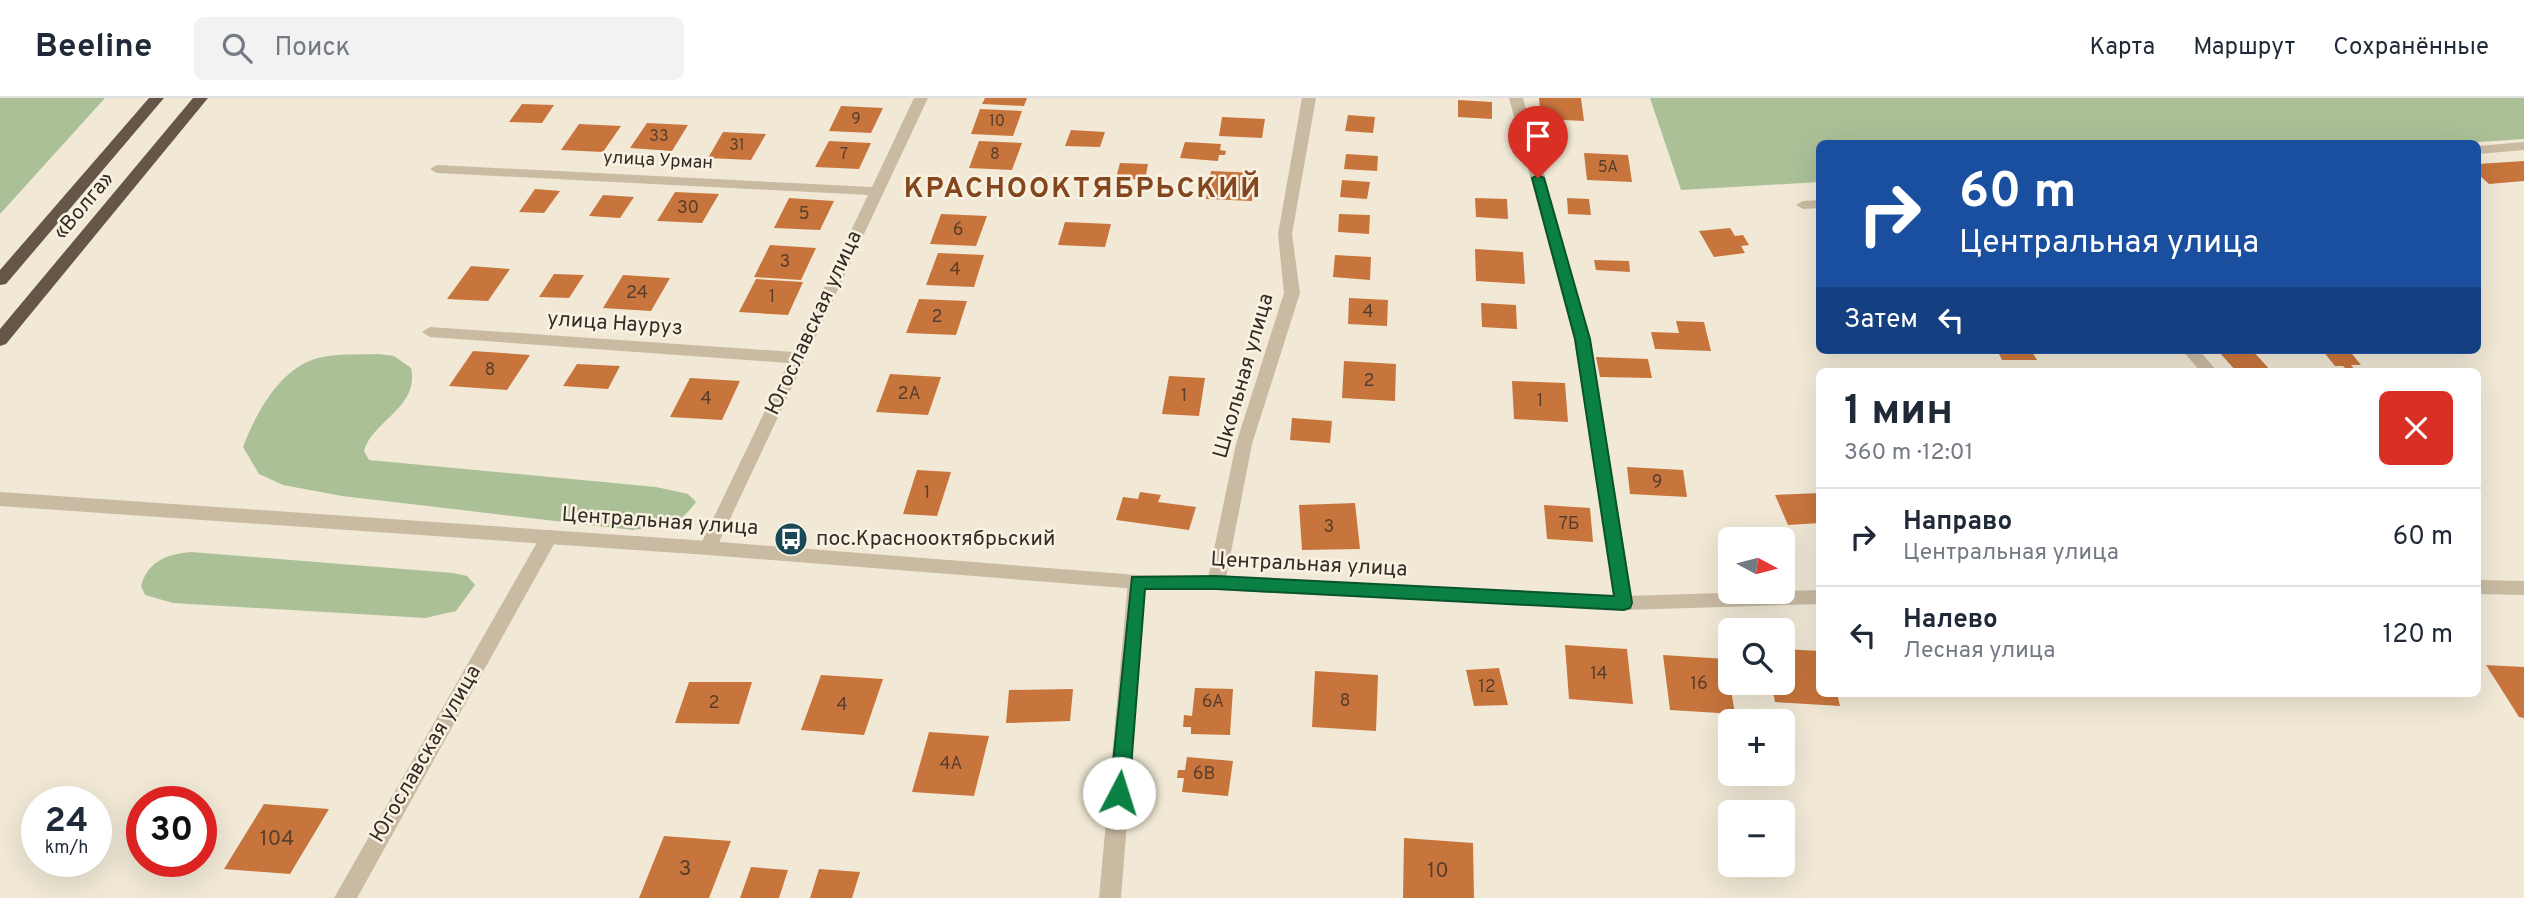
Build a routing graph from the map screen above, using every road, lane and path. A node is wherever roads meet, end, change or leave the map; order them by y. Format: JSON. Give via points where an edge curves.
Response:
{"nodes":[{"id":1,"x":158,"y":98,"type":"edge"},
{"id":2,"x":201,"y":98,"type":"edge"},
{"id":3,"x":921,"y":98,"type":"edge"},
{"id":4,"x":1309,"y":98,"type":"edge"},
{"id":5,"x":1516,"y":98,"type":"edge"},
{"id":6,"x":2524,"y":146,"type":"edge"},
{"id":7,"x":2481,"y":150,"type":"edge"},
{"id":8,"x":437,"y":169,"type":"dead end"},
{"id":9,"x":877,"y":191,"type":"junction"},
{"id":10,"x":1816,"y":204,"type":"edge"},
{"id":11,"x":1803,"y":205,"type":"dead end"},
{"id":12,"x":0,"y":280,"type":"edge"},
{"id":13,"x":430,"y":332,"type":"dead end"},
{"id":14,"x":0,"y":340,"type":"edge"},
{"id":15,"x":2193,"y":354,"type":"edge"},
{"id":16,"x":797,"y":358,"type":"junction"},
{"id":17,"x":2205,"y":368,"type":"edge"},
{"id":18,"x":0,"y":499,"type":"edge"},
{"id":19,"x":549,"y":537,"type":"junction"},
{"id":20,"x":708,"y":548,"type":"junction"},
{"id":21,"x":1138,"y":582,"type":"junction"},
{"id":22,"x":1216,"y":583,"type":"junction"},
{"id":23,"x":2481,"y":587,"type":"edge"},
{"id":24,"x":2524,"y":588,"type":"edge"},
{"id":25,"x":1816,"y":597,"type":"edge"},
{"id":26,"x":1624,"y":603,"type":"junction"},
{"id":27,"x":345,"y":898,"type":"edge"},
{"id":28,"x":1110,"y":898,"type":"edge"}],
"edges":[{"from":1,"to":12,"type":"highway","name":"«Волга»"},
{"from":2,"to":14,"type":"highway","name":"«Волга»"},
{"from":3,"to":9,"type":"street","name":"Югославская улица"},
{"from":4,"to":22,"type":"street","name":"Школьная улица","via":[[1285,234],[1292,293],[1244,444]]},
{"from":5,"to":26,"type":"street","via":[[1582,339]]},
{"from":6,"to":7,"type":"street"},
{"from":8,"to":9,"type":"street","name":"улица Урман"},
{"from":9,"to":16,"type":"street","name":"Югославская улица"},
{"from":10,"to":11,"type":"street"},
{"from":13,"to":16,"type":"street","name":"улица Науруз"},
{"from":15,"to":17,"type":"street"},
{"from":16,"to":20,"type":"street","name":"Югославская улица"},
{"from":18,"to":19,"type":"street","name":"Центральная улица"},
{"from":19,"to":20,"type":"street","name":"Центральная улица"},
{"from":19,"to":27,"type":"street","name":"Югославская улица"},
{"from":20,"to":21,"type":"street","name":"Центральная улица"},
{"from":21,"to":22,"type":"street","name":"Центральная улица"},
{"from":21,"to":28,"type":"street"},
{"from":22,"to":26,"type":"street","name":"Центральная улица"},
{"from":23,"to":24,"type":"street"},
{"from":25,"to":26,"type":"street","name":"Центральная улица"}]}
